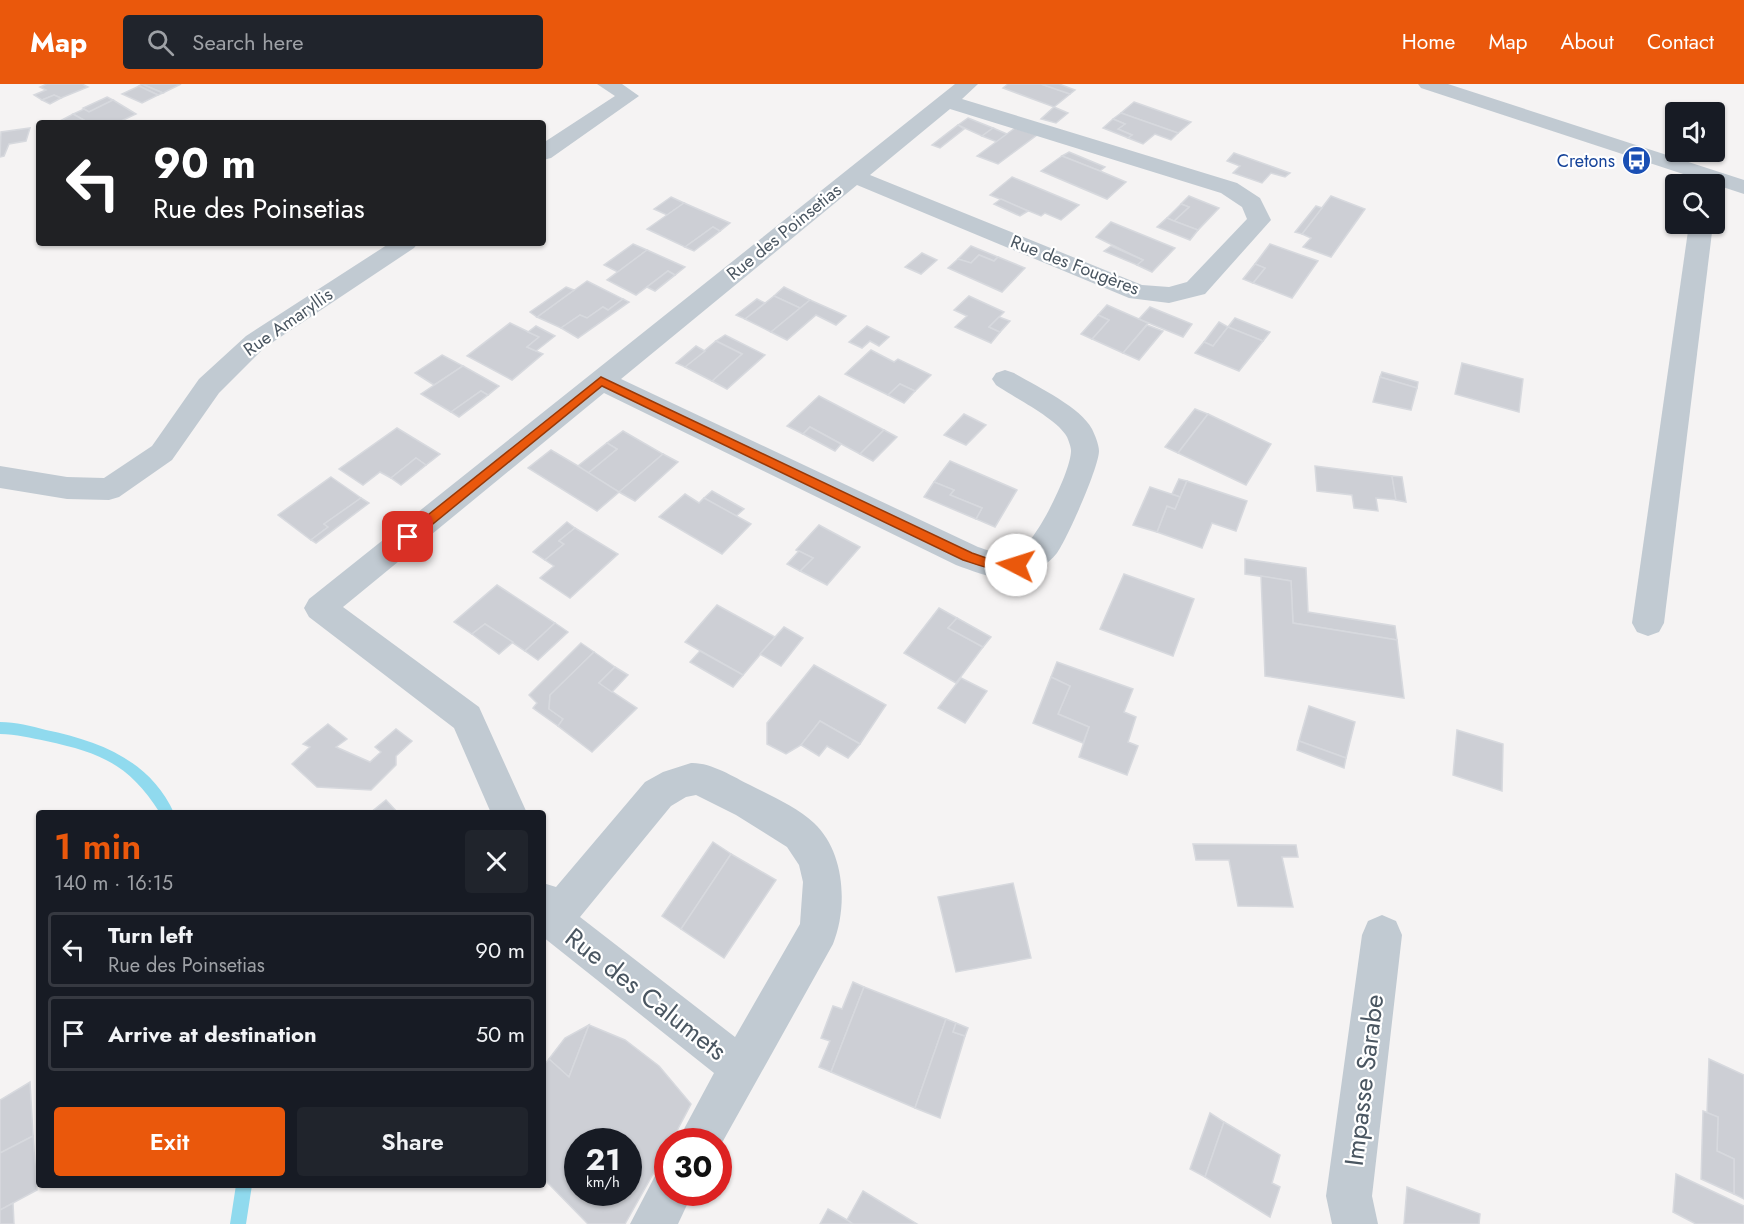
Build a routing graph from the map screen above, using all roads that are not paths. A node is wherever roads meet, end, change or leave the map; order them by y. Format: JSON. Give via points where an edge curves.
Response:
{"nodes":[{"id":1,"x":607,"y":84,"type":"edge"},
{"id":2,"x":968,"y":84,"type":"edge"},
{"id":3,"x":1428,"y":84,"type":"edge"},
{"id":4,"x":946,"y":101,"type":"junction"},
{"id":5,"x":546,"y":151,"type":"edge"},
{"id":6,"x":1691,"y":174,"type":"edge"},
{"id":7,"x":854,"y":176,"type":"junction"},
{"id":8,"x":1725,"y":183,"type":"edge"},
{"id":9,"x":1744,"y":187,"type":"edge"},
{"id":10,"x":1700,"y":234,"type":"edge"},
{"id":11,"x":401,"y":246,"type":"edge"},
{"id":12,"x":1005,"y":379,"type":"dead end"},
{"id":13,"x":601,"y":381,"type":"junction"},
{"id":14,"x":0,"y":477,"type":"edge"},
{"id":15,"x":1648,"y":622,"type":"dead end"},
{"id":16,"x":508,"y":810,"type":"edge"},
{"id":17,"x":548,"y":908,"type":"edge"},
{"id":18,"x":1382,"y":935,"type":"dead end"},
{"id":19,"x":740,"y":1067,"type":"junction"},
{"id":20,"x":707,"y":1128,"type":"edge"},
{"id":21,"x":663,"y":1206,"type":"edge"},
{"id":22,"x":653,"y":1224,"type":"edge"},
{"id":23,"x":1354,"y":1224,"type":"edge"}],
"edges":[{"from":1,"to":5,"type":"street","via":[[629,96]]},
{"from":2,"to":4,"type":"street","name":"Rue des Poinsetias"},
{"from":3,"to":6,"type":"street"},
{"from":4,"to":7,"type":"street","name":"Rue des Poinsetias"},
{"from":4,"to":7,"type":"street","name":"Rue des Fougères","via":[[1229,188],[1252,203],[1259,220],[1197,288],[1169,295],[1138,292]]},
{"from":7,"to":13,"type":"street","name":"Rue des Poinsetias"},
{"from":8,"to":9,"type":"street"},
{"from":10,"to":15,"type":"street"},
{"from":11,"to":14,"type":"street","name":"Rue Amaryllis","via":[[255,342],[209,386],[162,453],[109,489],[67,488]]},
{"from":12,"to":13,"type":"street","via":[[1064,417],[1079,431],[1086,450],[1046,545],[1016,565],[992,565],[967,556]]},
{"from":13,"to":16,"type":"street","name":"Rue des Poinsetias","via":[[320,608],[466,718]]},
{"from":17,"to":19,"type":"street","name":"Rue des Calumets"},
{"from":17,"to":19,"type":"street","name":"Rue des Calumets","via":[[658,794],[681,781],[713,783],[800,835],[822,878],[824,903],[819,930]]},
{"from":18,"to":23,"type":"street","name":"Impasse Sarabe","via":[[1349,1196]]},
{"from":19,"to":20,"type":"street","name":"Rue des Calumets"},
{"from":21,"to":22,"type":"street"}]}
